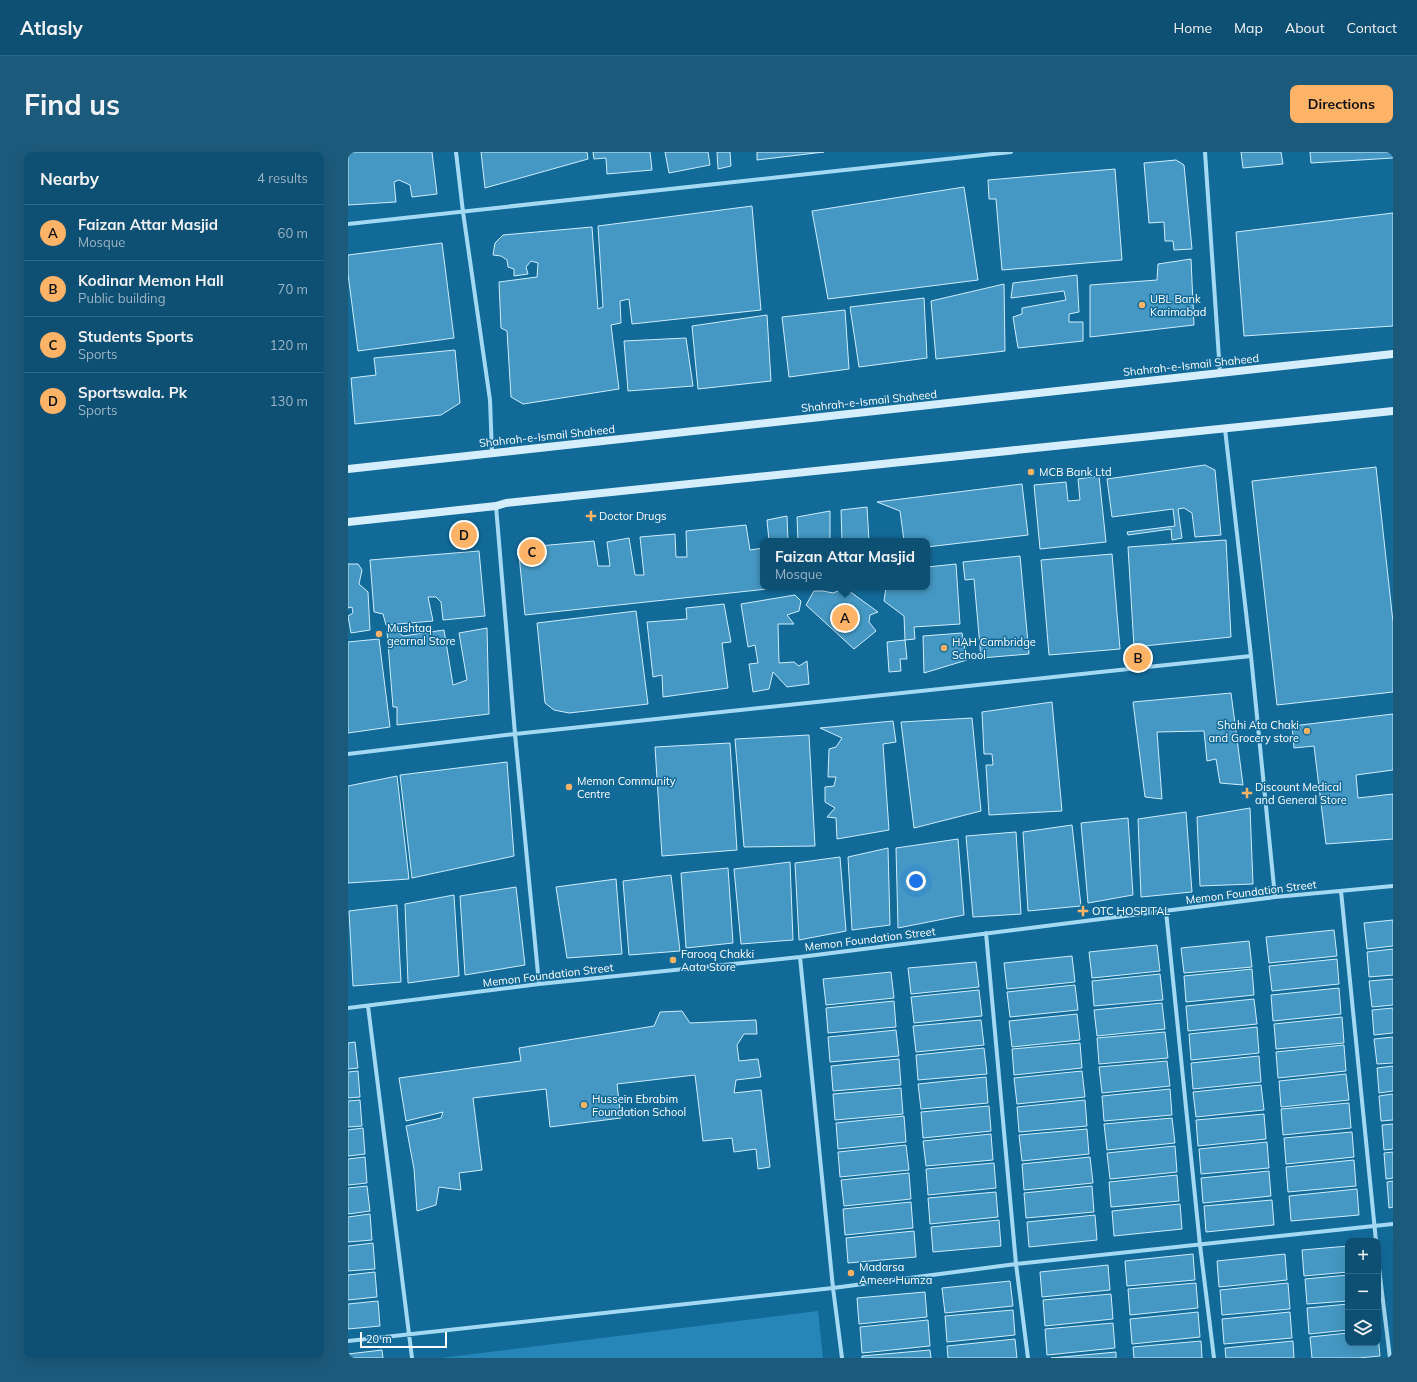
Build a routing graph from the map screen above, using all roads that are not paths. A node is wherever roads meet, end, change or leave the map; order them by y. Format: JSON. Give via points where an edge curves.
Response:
{"nodes":[{"id":1,"x":456,"y":152,"type":"edge"},
{"id":2,"x":1011,"y":152,"type":"edge"},
{"id":3,"x":1205,"y":152,"type":"edge"},
{"id":4,"x":463,"y":212,"type":"junction"},
{"id":5,"x":348,"y":224,"type":"edge"},
{"id":6,"x":1393,"y":354,"type":"edge"},
{"id":7,"x":1220,"y":373,"type":"junction"},
{"id":8,"x":1393,"y":411,"type":"edge"},
{"id":9,"x":1225,"y":428,"type":"junction"},
{"id":10,"x":492,"y":453,"type":"junction"},
{"id":11,"x":348,"y":469,"type":"edge"},
{"id":12,"x":496,"y":506,"type":"junction"},
{"id":13,"x":348,"y":522,"type":"edge"},
{"id":14,"x":1251,"y":656,"type":"junction"},
{"id":15,"x":515,"y":734,"type":"junction"},
{"id":16,"x":348,"y":754,"type":"edge"},
{"id":17,"x":1393,"y":886,"type":"edge"},
{"id":18,"x":1341,"y":891,"type":"junction"},
{"id":19,"x":1275,"y":897,"type":"junction"},
{"id":20,"x":1166,"y":911,"type":"junction"},
{"id":21,"x":986,"y":933,"type":"junction"},
{"id":22,"x":800,"y":957,"type":"junction"},
{"id":23,"x":539,"y":984,"type":"junction"},
{"id":24,"x":368,"y":1006,"type":"junction"},
{"id":25,"x":348,"y":1008,"type":"edge"},
{"id":26,"x":1393,"y":1224,"type":"edge"},
{"id":27,"x":1374,"y":1226,"type":"junction"},
{"id":28,"x":1376,"y":1238,"type":"edge"},
{"id":29,"x":1200,"y":1245,"type":"junction"},
{"id":30,"x":1016,"y":1264,"type":"junction"},
{"id":31,"x":1380,"y":1274,"type":"edge"},
{"id":32,"x":833,"y":1288,"type":"junction"},
{"id":33,"x":410,"y":1335,"type":"junction"},
{"id":34,"x":348,"y":1341,"type":"edge"},
{"id":35,"x":412,"y":1358,"type":"edge"},
{"id":36,"x":842,"y":1358,"type":"edge"},
{"id":37,"x":1028,"y":1358,"type":"edge"},
{"id":38,"x":1214,"y":1358,"type":"edge"},
{"id":39,"x":1390,"y":1358,"type":"edge"}],
"edges":[{"from":1,"to":4,"type":"street"},
{"from":2,"to":4,"type":"street"},
{"from":3,"to":7,"type":"street"},
{"from":4,"to":5,"type":"street"},
{"from":4,"to":10,"type":"street","via":[[490,400]]},
{"from":6,"to":7,"type":"main road","name":"Shahrah-e-Ismail Shaheed"},
{"from":7,"to":10,"type":"main road","name":"Shahrah-e-Ismail Shaheed"},
{"from":8,"to":9,"type":"main road"},
{"from":9,"to":12,"type":"main road"},
{"from":9,"to":14,"type":"street"},
{"from":10,"to":11,"type":"main road","name":"Shahrah-e-Ismail Shaheed"},
{"from":12,"to":13,"type":"main road"},
{"from":12,"to":15,"type":"street"},
{"from":14,"to":15,"type":"street"},
{"from":14,"to":19,"type":"street"},
{"from":15,"to":16,"type":"street"},
{"from":15,"to":23,"type":"street"},
{"from":17,"to":18,"type":"street","name":"Memon Foundation Street"},
{"from":18,"to":19,"type":"street","name":"Memon Foundation Street"},
{"from":18,"to":27,"type":"street"},
{"from":19,"to":20,"type":"street","name":"Memon Foundation Street"},
{"from":20,"to":21,"type":"street","name":"Memon Foundation Street"},
{"from":20,"to":29,"type":"street"},
{"from":21,"to":22,"type":"street","name":"Memon Foundation Street"},
{"from":21,"to":30,"type":"street"},
{"from":22,"to":23,"type":"street","name":"Memon Foundation Street"},
{"from":22,"to":32,"type":"street"},
{"from":23,"to":24,"type":"street","name":"Memon Foundation Street"},
{"from":24,"to":25,"type":"street","name":"Memon Foundation Street"},
{"from":24,"to":33,"type":"street"},
{"from":26,"to":27,"type":"street"},
{"from":27,"to":28,"type":"street"},
{"from":27,"to":29,"type":"street"},
{"from":29,"to":30,"type":"street"},
{"from":29,"to":38,"type":"street"},
{"from":30,"to":32,"type":"street"},
{"from":30,"to":37,"type":"street"},
{"from":31,"to":39,"type":"street"},
{"from":32,"to":33,"type":"street"},
{"from":32,"to":36,"type":"street"},
{"from":33,"to":34,"type":"street"},
{"from":33,"to":35,"type":"street"}]}
